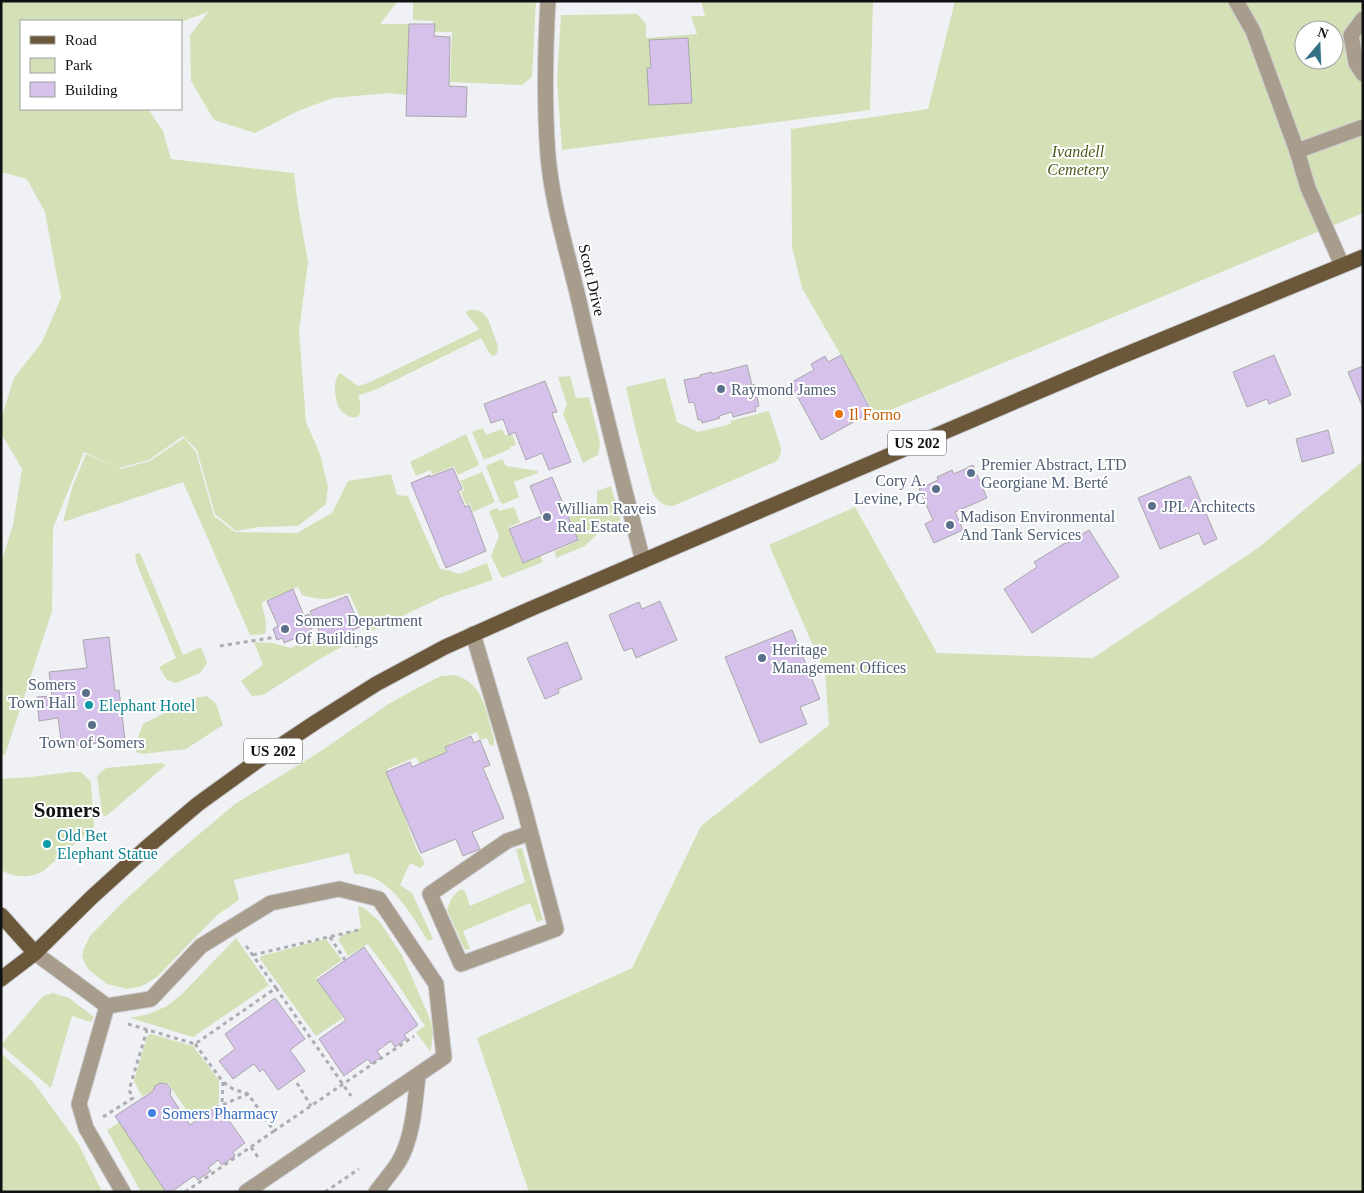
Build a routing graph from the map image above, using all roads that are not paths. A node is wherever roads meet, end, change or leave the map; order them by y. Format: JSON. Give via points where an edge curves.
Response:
{"nodes":[{"id":1,"x":548,"y":1,"type":"edge"},
{"id":2,"x":1236,"y":1,"type":"edge"},
{"id":3,"x":1244,"y":1,"type":"edge"},
{"id":4,"x":1363,"y":19,"type":"edge"},
{"id":5,"x":1253,"y":31,"type":"junction"},
{"id":6,"x":1363,"y":74,"type":"edge"},
{"id":7,"x":1363,"y":126,"type":"edge"},
{"id":8,"x":1297,"y":152,"type":"junction"},
{"id":9,"x":1363,"y":257,"type":"edge"},
{"id":10,"x":1342,"y":265,"type":"junction"},
{"id":11,"x":643,"y":561,"type":"junction"},
{"id":12,"x":473,"y":634,"type":"junction"},
{"id":13,"x":530,"y":833,"type":"junction"},
{"id":14,"x":1,"y":915,"type":"edge"},
{"id":15,"x":35,"y":953,"type":"junction"},
{"id":16,"x":1,"y":979,"type":"edge"},
{"id":17,"x":105,"y":1011,"type":"junction"},
{"id":18,"x":418,"y":1075,"type":"junction"},
{"id":19,"x":123,"y":1192,"type":"edge"},
{"id":20,"x":246,"y":1192,"type":"edge"},
{"id":21,"x":376,"y":1192,"type":"edge"}],
"edges":[{"from":1,"to":11,"type":"street","name":"Scott Drive","via":[[546,115],[554,197]]},
{"from":2,"to":5,"type":"street"},
{"from":3,"to":5,"type":"street"},
{"from":4,"to":6,"type":"street","via":[[1351,35],[1356,64]]},
{"from":5,"to":8,"type":"street"},
{"from":7,"to":8,"type":"street"},
{"from":8,"to":10,"type":"street","via":[[1308,188]]},
{"from":9,"to":10,"type":"main road","number":"US 202"},
{"from":10,"to":11,"type":"main road","number":"US 202"},
{"from":11,"to":12,"type":"main road","number":"US 202"},
{"from":12,"to":13,"type":"street"},
{"from":12,"to":15,"type":"main road","number":"US 202","via":[[376,684],[198,804],[92,897]]},
{"from":13,"to":13,"type":"street","via":[[556,929],[461,964],[430,894],[507,841]]},
{"from":14,"to":15,"type":"main road"},
{"from":15,"to":16,"type":"main road"},
{"from":15,"to":17,"type":"street"},
{"from":17,"to":18,"type":"street","via":[[151,999],[200,946],[271,903],[339,889],[380,899],[436,984],[444,1057]]},
{"from":17,"to":19,"type":"street","via":[[79,1104],[86,1128]]},
{"from":18,"to":20,"type":"street"},
{"from":18,"to":21,"type":"street","via":[[408,1138],[399,1162]]}]}
